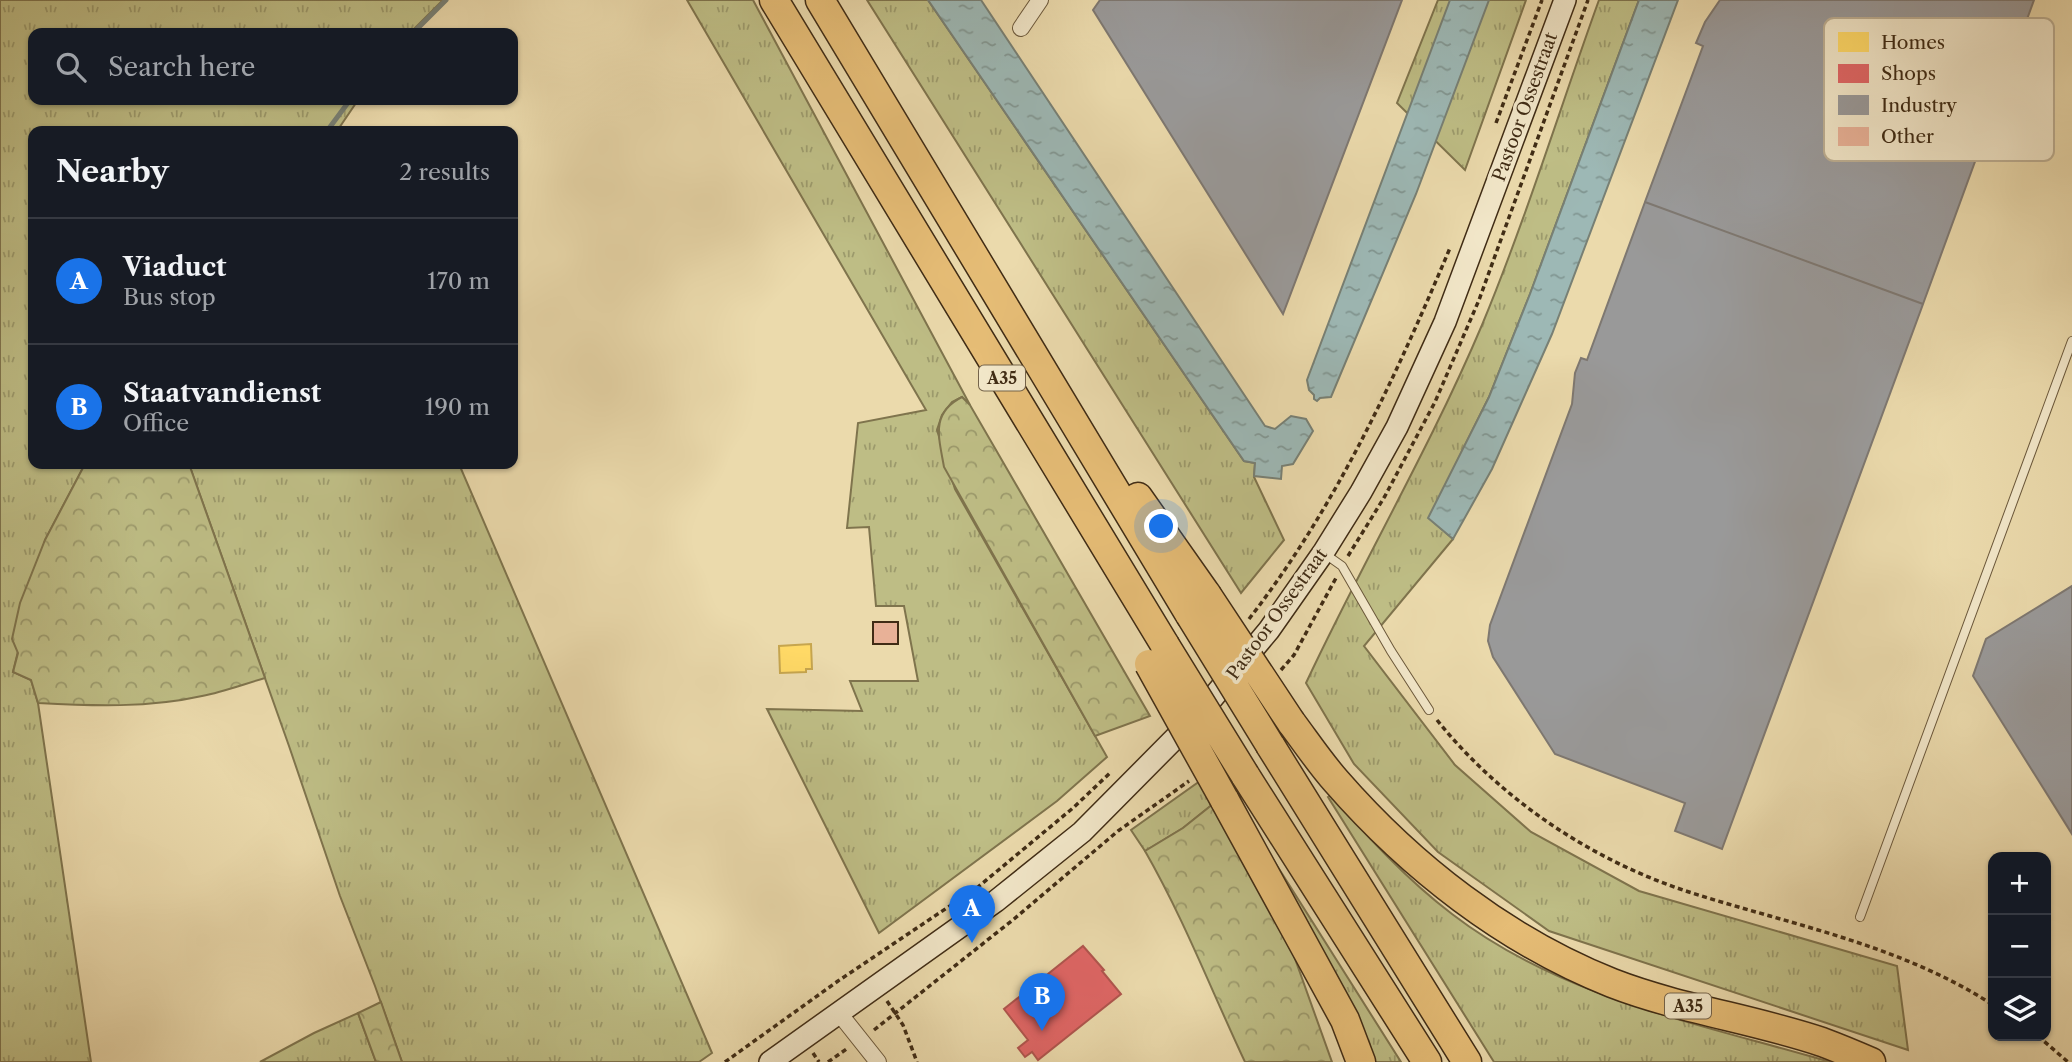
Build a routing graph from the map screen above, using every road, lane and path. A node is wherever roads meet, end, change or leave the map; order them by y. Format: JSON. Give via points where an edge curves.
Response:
{"nodes":[{"id":1,"x":774,"y":0,"type":"edge"},
{"id":2,"x":820,"y":0,"type":"edge"},
{"id":3,"x":1040,"y":0,"type":"edge"},
{"id":4,"x":1565,"y":0,"type":"edge"},
{"id":5,"x":1021,"y":28,"type":"dead end"},
{"id":6,"x":2072,"y":341,"type":"edge"},
{"id":7,"x":1323,"y":552,"type":"junction"},
{"id":8,"x":1198,"y":605,"type":"junction"},
{"id":9,"x":1156,"y":654,"type":"junction"},
{"id":10,"x":1429,"y":710,"type":"joint"},
{"id":11,"x":1860,"y":917,"type":"dead end"},
{"id":12,"x":1988,"y":1002,"type":"edge"},
{"id":13,"x":839,"y":1013,"type":"junction"},
{"id":14,"x":895,"y":1013,"type":"dead end"},
{"id":15,"x":2044,"y":1041,"type":"edge"},
{"id":16,"x":770,"y":1062,"type":"edge"},
{"id":17,"x":878,"y":1062,"type":"edge"},
{"id":18,"x":917,"y":1062,"type":"edge"},
{"id":19,"x":1361,"y":1062,"type":"edge"},
{"id":20,"x":1427,"y":1062,"type":"edge"},
{"id":21,"x":1467,"y":1062,"type":"edge"},
{"id":22,"x":1871,"y":1062,"type":"edge"},
{"id":23,"x":2068,"y":1062,"type":"edge"}],
"edges":[{"from":1,"to":9,"type":"highway","number":"A35","via":[[1140,605]]},
{"from":2,"to":8,"type":"highway","number":"A35","via":[[1060,400]]},
{"from":3,"to":5,"type":"street"},
{"from":4,"to":7,"type":"main road","name":"Pastoor Ossestraat","via":[[1446,323],[1396,427]]},
{"from":6,"to":11,"type":"lane"},
{"from":7,"to":10,"type":"lane","via":[[1342,566]]},
{"from":7,"to":13,"type":"main road","name":"Pastoor Ossestraat","via":[[1239,667],[1169,748],[1082,832],[996,901]]},
{"from":8,"to":21,"type":"highway","number":"A35","bridge":true,"via":[[1270,745]]},
{"from":8,"to":22,"type":"highway","number":"A35","bridge":true,"via":[[1335,780],[1377,825],[1511,933],[1614,983],[1821,1042]]},
{"from":9,"to":19,"type":"highway","number":"A35","bridge":true,"via":[[1224,799],[1345,1020]]},
{"from":9,"to":20,"type":"highway","number":"A35","bridge":true,"via":[[1245,775]]},
{"from":10,"to":12,"type":"path","via":[[1485,771],[1584,846],[1686,891],[1892,954]]},
{"from":13,"to":16,"type":"main road","name":"Pastoor Ossestraat"},
{"from":13,"to":17,"type":"street"},
{"from":14,"to":18,"type":"path"},
{"from":15,"to":23,"type":"path"}]}
